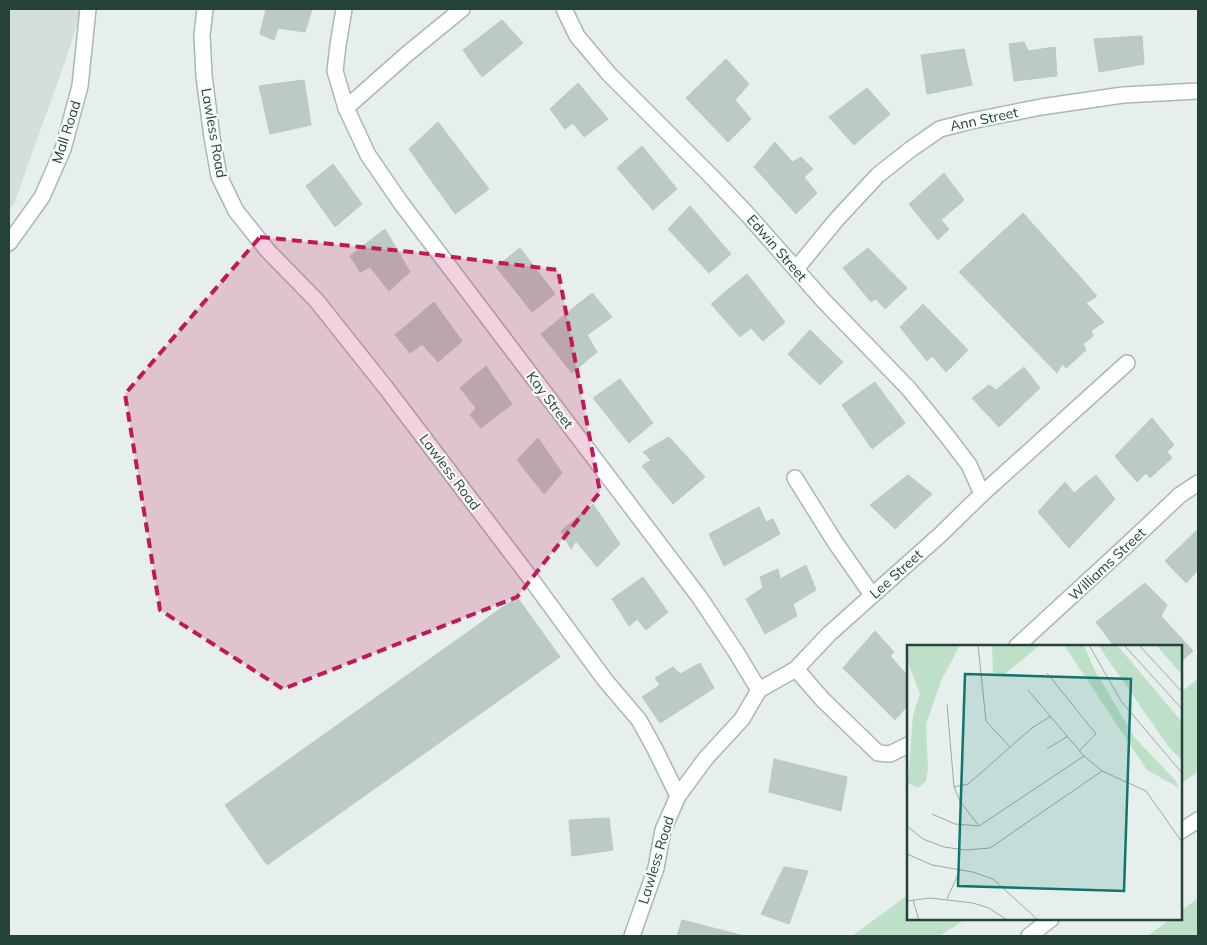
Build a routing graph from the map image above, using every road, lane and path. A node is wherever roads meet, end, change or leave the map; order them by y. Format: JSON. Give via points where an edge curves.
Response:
{"nodes":[{"id":1,"x":205,"y":9,"type":"edge"},
{"id":2,"x":344,"y":9,"type":"edge"},
{"id":3,"x":462,"y":9,"type":"edge"},
{"id":4,"x":564,"y":9,"type":"edge"},
{"id":5,"x":85,"y":10,"type":"edge"},
{"id":6,"x":1198,"y":91,"type":"edge"},
{"id":7,"x":346,"y":108,"type":"junction"},
{"id":8,"x":9,"y":243,"type":"edge"},
{"id":9,"x":796,"y":269,"type":"junction"},
{"id":10,"x":1127,"y":363,"type":"dead end"},
{"id":11,"x":796,"y":478,"type":"dead end"},
{"id":12,"x":1198,"y":483,"type":"edge"},
{"id":13,"x":982,"y":494,"type":"junction"},
{"id":14,"x":872,"y":595,"type":"junction"},
{"id":15,"x":1018,"y":645,"type":"edge"},
{"id":16,"x":796,"y":669,"type":"junction"},
{"id":17,"x":759,"y":690,"type":"junction"},
{"id":18,"x":907,"y":746,"type":"edge"},
{"id":19,"x":678,"y":796,"type":"junction"},
{"id":20,"x":1198,"y":820,"type":"edge"},
{"id":21,"x":1182,"y":830,"type":"edge"},
{"id":22,"x":1050,"y":920,"type":"edge"},
{"id":23,"x":632,"y":936,"type":"edge"},
{"id":24,"x":1029,"y":936,"type":"edge"}],
"edges":[{"from":1,"to":19,"type":"street","name":"Lawless Road","via":[[202,35],[204,76],[212,137],[219,176],[236,211],[268,251],[316,300],[605,680],[639,720]]},
{"from":2,"to":7,"type":"street","name":"Kay Street","via":[[335,71]]},
{"from":3,"to":7,"type":"street"},
{"from":4,"to":9,"type":"street","name":"Edwin Street","via":[[577,36],[609,74],[710,175]]},
{"from":5,"to":8,"type":"street","name":"Mall Road","via":[[80,86],[63,149],[42,196]]},
{"from":6,"to":9,"type":"street","name":"Ann Street","via":[[1123,95],[1041,107],[940,129],[878,175]]},
{"from":7,"to":17,"type":"street","name":"Kay Street","via":[[368,155],[401,203],[700,598]]},
{"from":9,"to":13,"type":"street","name":"Edwin Street","via":[[909,389],[969,465]]},
{"from":10,"to":13,"type":"street","name":"Lee Street"},
{"from":11,"to":14,"type":"street"},
{"from":12,"to":15,"type":"street","name":"Williams Street","via":[[1180,495]]},
{"from":13,"to":14,"type":"street","name":"Lee Street"},
{"from":14,"to":16,"type":"street","name":"Lee Street"},
{"from":16,"to":17,"type":"street","name":"Lee Street"},
{"from":16,"to":18,"type":"street","via":[[878,753],[890,754]]},
{"from":17,"to":19,"type":"street","via":[[742,719],[706,758]]},
{"from":19,"to":23,"type":"street","name":"Lawless Road","via":[[663,830],[656,868]]},
{"from":20,"to":21,"type":"street"},
{"from":22,"to":24,"type":"street"}]}
